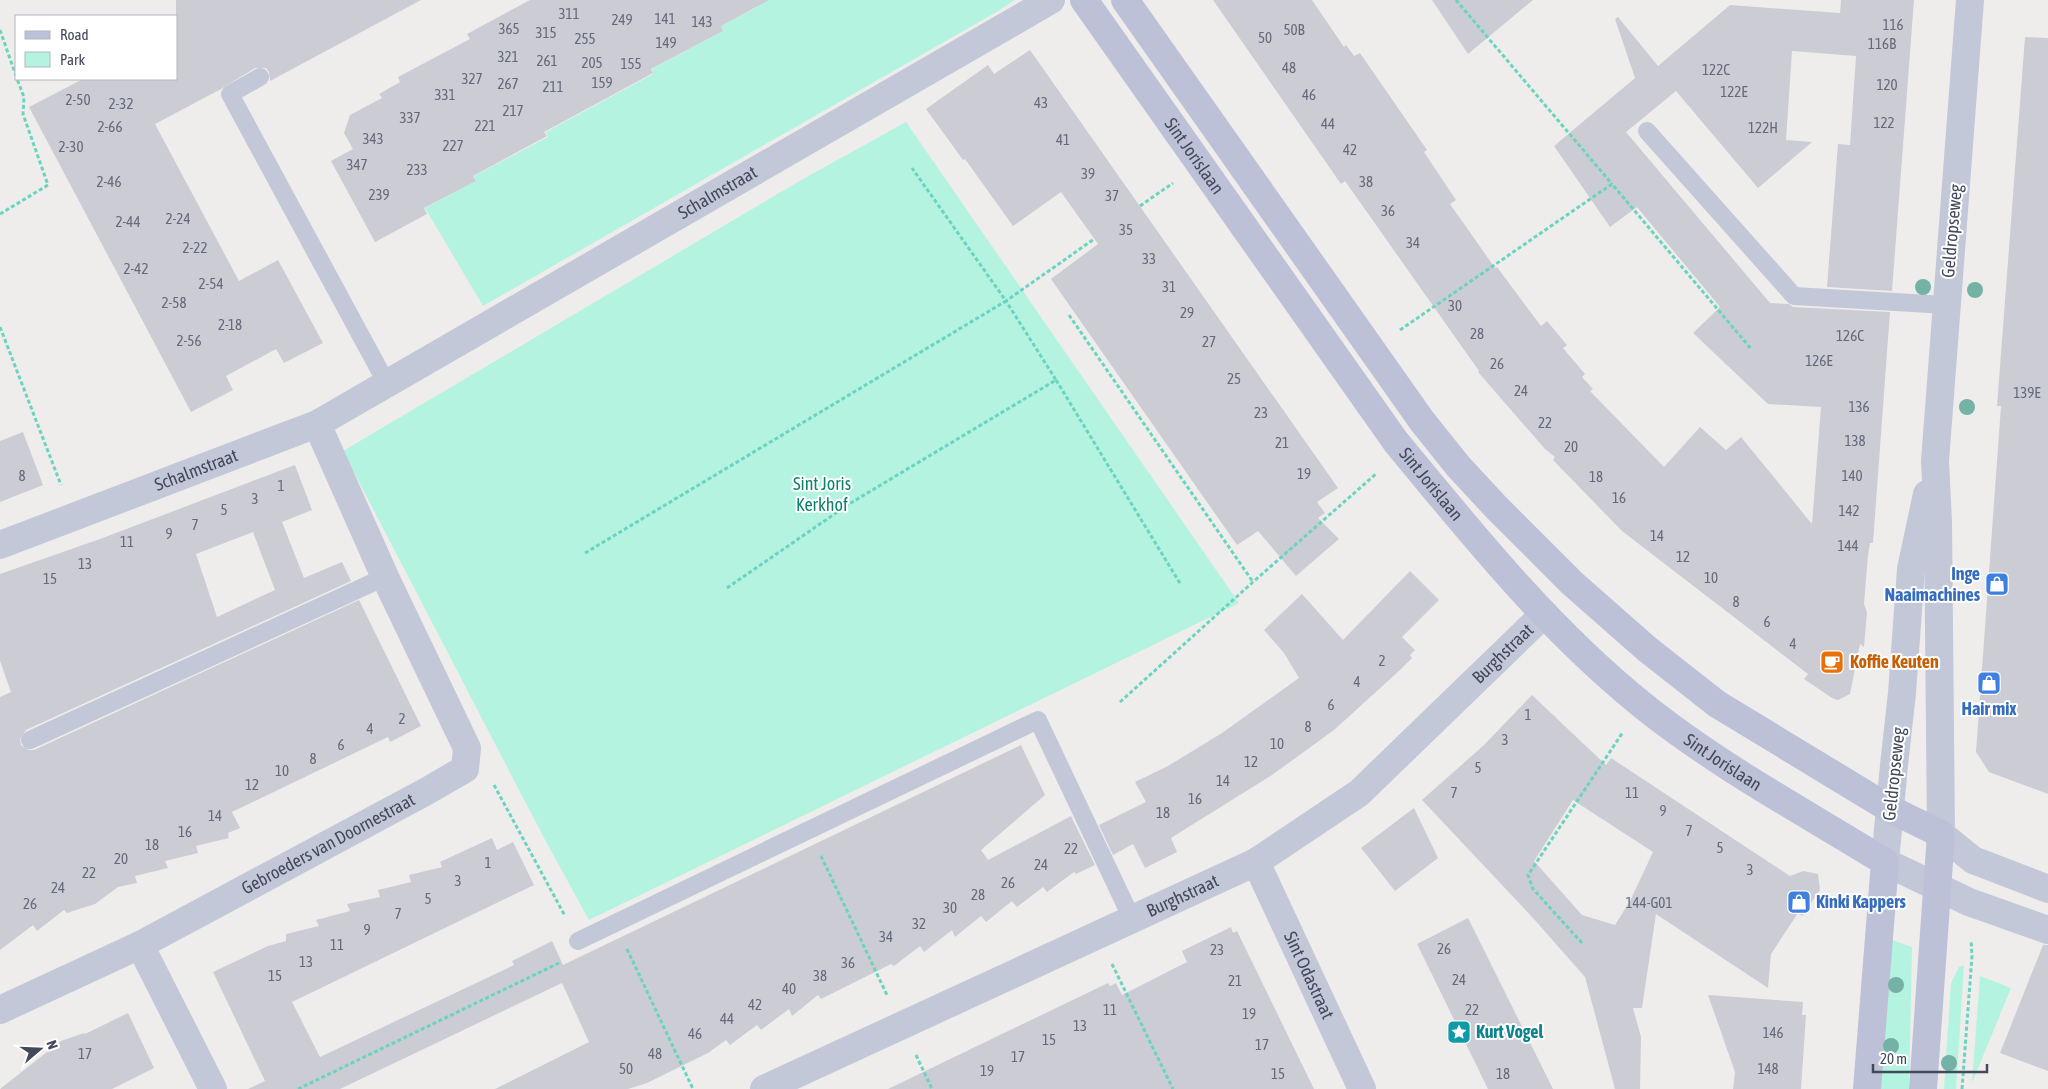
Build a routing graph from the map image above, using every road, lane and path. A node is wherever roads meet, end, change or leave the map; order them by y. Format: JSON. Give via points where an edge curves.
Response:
{"nodes":[{"id":1,"x":1050,"y":0,"type":"edge"},
{"id":2,"x":1084,"y":0,"type":"edge"},
{"id":3,"x":1125,"y":0,"type":"edge"},
{"id":4,"x":1456,"y":0,"type":"edge"},
{"id":5,"x":1970,"y":0,"type":"edge"},
{"id":6,"x":0,"y":30,"type":"edge"},
{"id":7,"x":15,"y":71,"type":"edge"},
{"id":8,"x":260,"y":78,"type":"dead end"},
{"id":9,"x":18,"y":80,"type":"edge"},
{"id":10,"x":1647,"y":131,"type":"dead end"},
{"id":11,"x":912,"y":168,"type":"dead end"},
{"id":12,"x":1173,"y":182,"type":"dead end"},
{"id":13,"x":1612,"y":184,"type":"junction"},
{"id":14,"x":1140,"y":206,"type":"dead end"},
{"id":15,"x":0,"y":214,"type":"edge"},
{"id":16,"x":1094,"y":239,"type":"dead end"},
{"id":17,"x":1006,"y":301,"type":"junction"},
{"id":18,"x":1946,"y":306,"type":"junction"},
{"id":19,"x":1069,"y":315,"type":"dead end"},
{"id":20,"x":0,"y":327,"type":"edge"},
{"id":21,"x":1395,"y":333,"type":"dead end"},
{"id":22,"x":1752,"y":350,"type":"dead end"},
{"id":23,"x":1056,"y":380,"type":"junction"},
{"id":24,"x":386,"y":384,"type":"junction"},
{"id":25,"x":317,"y":424,"type":"junction"},
{"id":26,"x":1935,"y":461,"type":"junction"},
{"id":27,"x":1380,"y":471,"type":"dead end"},
{"id":28,"x":73,"y":518,"type":"junction"},
{"id":29,"x":0,"y":545,"type":"edge"},
{"id":30,"x":585,"y":553,"type":"dead end"},
{"id":31,"x":385,"y":578,"type":"junction"},
{"id":32,"x":1253,"y":582,"type":"junction"},
{"id":33,"x":1181,"y":585,"type":"dead end"},
{"id":34,"x":727,"y":588,"type":"dead end"},
{"id":35,"x":1544,"y":614,"type":"junction"},
{"id":36,"x":1120,"y":702,"type":"dead end"},
{"id":37,"x":1642,"y":705,"type":"junction"},
{"id":38,"x":30,"y":740,"type":"dead end"},
{"id":39,"x":465,"y":769,"type":"junction"},
{"id":40,"x":1890,"y":809,"type":"junction"},
{"id":41,"x":808,"y":831,"type":"junction"},
{"id":42,"x":1941,"y":834,"type":"junction"},
{"id":43,"x":1256,"y":862,"type":"junction"},
{"id":44,"x":1885,"y":862,"type":"junction"},
{"id":45,"x":1936,"y":886,"type":"junction"},
{"id":46,"x":2048,"y":889,"type":"edge"},
{"id":47,"x":1132,"y":918,"type":"junction"},
{"id":48,"x":614,"y":923,"type":"junction"},
{"id":49,"x":2048,"y":930,"type":"edge"},
{"id":50,"x":1097,"y":935,"type":"junction"},
{"id":51,"x":578,"y":941,"type":"joint"},
{"id":52,"x":1582,"y":943,"type":"dead end"},
{"id":53,"x":140,"y":945,"type":"junction"},
{"id":54,"x":560,"y":963,"type":"dead end"},
{"id":55,"x":0,"y":1010,"type":"edge"},
{"id":56,"x":902,"y":1026,"type":"junction"},
{"id":57,"x":213,"y":1089,"type":"edge"},
{"id":58,"x":298,"y":1089,"type":"edge"},
{"id":59,"x":693,"y":1089,"type":"edge"},
{"id":60,"x":764,"y":1089,"type":"edge"},
{"id":61,"x":932,"y":1089,"type":"edge"},
{"id":62,"x":1173,"y":1089,"type":"edge"},
{"id":63,"x":1362,"y":1089,"type":"edge"},
{"id":64,"x":1867,"y":1089,"type":"edge"},
{"id":65,"x":1923,"y":1089,"type":"edge"}],
"edges":[{"from":1,"to":24,"type":"street","name":"Schalmstraat"},
{"from":2,"to":35,"type":"main road","name":"Sint Jorislaan","via":[[1396,442]]},
{"from":3,"to":40,"type":"main road","name":"Sint Jorislaan","via":[[1422,421],[1496,507],[1572,583],[1647,649],[1717,704]]},
{"from":4,"to":13,"type":"path"},
{"from":5,"to":18,"type":"street","name":"Geldropseweg"},
{"from":6,"to":7,"type":"path"},
{"from":8,"to":24,"type":"lane","via":[[230,94]]},
{"from":9,"to":15,"type":"path","via":[[24,97],[23,114],[48,185]]},
{"from":10,"to":18,"type":"lane","via":[[1794,296]]},
{"from":11,"to":17,"type":"path"},
{"from":12,"to":14,"type":"path"},
{"from":13,"to":21,"type":"path"},
{"from":13,"to":22,"type":"path"},
{"from":16,"to":17,"type":"path"},
{"from":17,"to":23,"type":"path"},
{"from":17,"to":30,"type":"path"},
{"from":18,"to":26,"type":"street","name":"Geldropseweg"},
{"from":19,"to":32,"type":"path"},
{"from":20,"to":28,"type":"path"},
{"from":23,"to":33,"type":"path"},
{"from":23,"to":34,"type":"path","via":[[849,504]]},
{"from":24,"to":25,"type":"street","name":"Schalmstraat"},
{"from":25,"to":28,"type":"street","name":"Schalmstraat"},
{"from":25,"to":31,"type":"street"},
{"from":26,"to":40,"type":"street","name":"Geldropseweg","via":[[1911,569]]},
{"from":26,"to":42,"type":"street","name":"Geldropseweg"},
{"from":27,"to":32,"type":"path"},
{"from":28,"to":29,"type":"street","name":"Schalmstraat"},
{"from":31,"to":38,"type":"lane"},
{"from":31,"to":39,"type":"street","via":[[467,748]]},
{"from":32,"to":36,"type":"path"},
{"from":35,"to":37,"type":"main road","name":"Sint Jorislaan"},
{"from":35,"to":43,"type":"street","name":"Burghstraat","via":[[1359,793]]},
{"from":37,"to":44,"type":"main road","name":"Sint Jorislaan","via":[[1706,752]]},
{"from":37,"to":52,"type":"path","via":[[1528,875],[1533,888]]},
{"from":39,"to":51,"type":"path","via":[[489,776]]},
{"from":39,"to":53,"type":"street","name":"Gebroeders van Doornestraat"},
{"from":40,"to":42,"type":"main road","name":"Sint Jorislaan"},
{"from":40,"to":44,"type":"street","name":"Geldropseweg"},
{"from":41,"to":47,"type":"lane","via":[[1038,720]]},
{"from":41,"to":48,"type":"lane"},
{"from":41,"to":56,"type":"path"},
{"from":42,"to":45,"type":"main road","name":"Geldropseweg"},
{"from":42,"to":46,"type":"street","via":[[1973,860]]},
{"from":43,"to":47,"type":"street","name":"Burghstraat"},
{"from":43,"to":63,"type":"street","name":"Sint Odastraat"},
{"from":44,"to":45,"type":"street"},
{"from":44,"to":64,"type":"main road","name":"Geldropseweg"},
{"from":45,"to":49,"type":"street","via":[[1969,902]]},
{"from":45,"to":65,"type":"main road","name":"Geldropseweg"},
{"from":47,"to":50,"type":"street","name":"Burghstraat"},
{"from":48,"to":51,"type":"lane"},
{"from":48,"to":59,"type":"path"},
{"from":50,"to":56,"type":"street","name":"Burghstraat"},
{"from":50,"to":62,"type":"path"},
{"from":53,"to":55,"type":"street","name":"Gebroeders van Doornestraat"},
{"from":53,"to":57,"type":"street"},
{"from":54,"to":58,"type":"path"},
{"from":56,"to":60,"type":"street","name":"Burghstraat"},
{"from":56,"to":61,"type":"path"}]}
